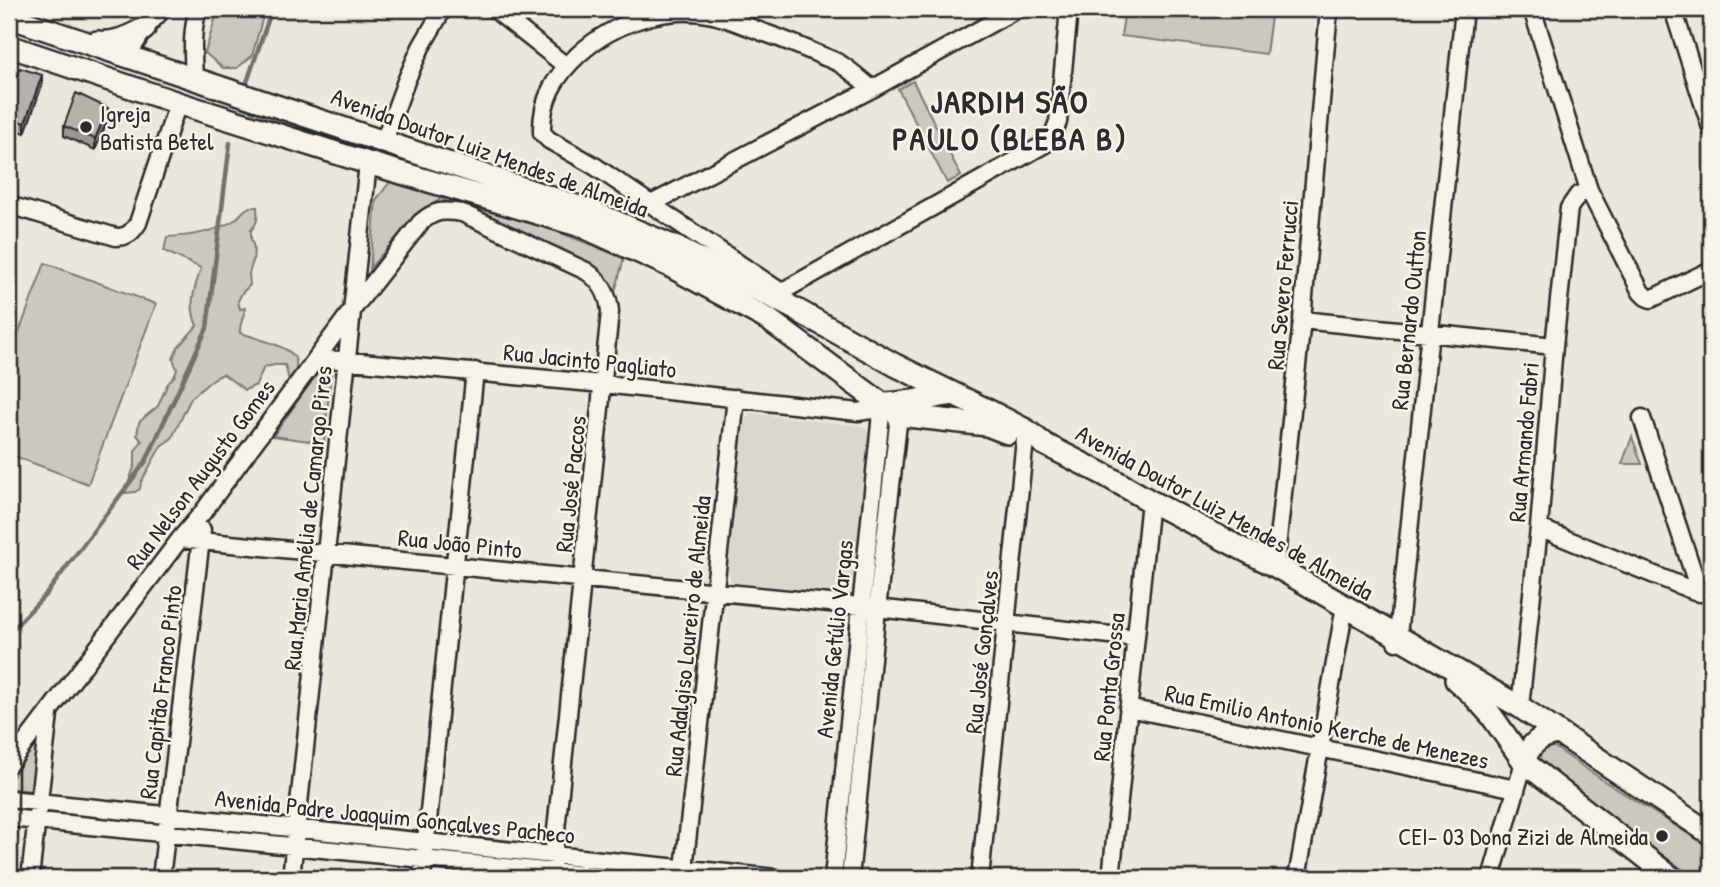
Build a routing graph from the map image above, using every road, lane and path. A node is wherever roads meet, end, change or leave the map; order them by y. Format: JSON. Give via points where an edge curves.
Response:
{"nodes":[{"id":1,"x":163,"y":9,"type":"edge"},
{"id":2,"x":198,"y":9,"type":"edge"},
{"id":3,"x":443,"y":9,"type":"edge"},
{"id":4,"x":494,"y":9,"type":"edge"},
{"id":5,"x":1017,"y":9,"type":"edge"},
{"id":6,"x":1065,"y":9,"type":"edge"},
{"id":7,"x":1329,"y":9,"type":"edge"},
{"id":8,"x":1464,"y":9,"type":"edge"},
{"id":9,"x":1532,"y":9,"type":"edge"},
{"id":10,"x":1673,"y":9,"type":"edge"},
{"id":11,"x":9,"y":17,"type":"edge"},
{"id":12,"x":144,"y":29,"type":"junction"},
{"id":13,"x":77,"y":40,"type":"junction"},
{"id":14,"x":9,"y":47,"type":"edge"},
{"id":15,"x":127,"y":57,"type":"junction"},
{"id":16,"x":566,"y":66,"type":"junction"},
{"id":17,"x":194,"y":79,"type":"junction"},
{"id":18,"x":134,"y":88,"type":"junction"},
{"id":19,"x":872,"y":89,"type":"junction"},
{"id":20,"x":156,"y":96,"type":"junction"},
{"id":21,"x":178,"y":103,"type":"junction"},
{"id":22,"x":1711,"y":128,"type":"edge"},
{"id":23,"x":384,"y":141,"type":"junction"},
{"id":24,"x":368,"y":163,"type":"junction"},
{"id":25,"x":1589,"y":190,"type":"junction"},
{"id":26,"x":652,"y":204,"type":"junction"},
{"id":27,"x":9,"y":205,"type":"edge"},
{"id":28,"x":430,"y":214,"type":"joint"},
{"id":29,"x":1711,"y":270,"type":"edge"},
{"id":30,"x":752,"y":280,"type":"junction"},
{"id":31,"x":781,"y":292,"type":"junction"},
{"id":32,"x":796,"y":309,"type":"junction"},
{"id":33,"x":352,"y":310,"type":"junction"},
{"id":34,"x":1302,"y":320,"type":"junction"},
{"id":35,"x":1430,"y":334,"type":"junction"},
{"id":36,"x":1554,"y":346,"type":"junction"},
{"id":37,"x":317,"y":358,"type":"junction"},
{"id":38,"x":347,"y":360,"type":"junction"},
{"id":39,"x":895,"y":365,"type":"junction"},
{"id":40,"x":475,"y":371,"type":"junction"},
{"id":41,"x":603,"y":384,"type":"junction"},
{"id":42,"x":954,"y":394,"type":"junction"},
{"id":43,"x":736,"y":398,"type":"junction"},
{"id":44,"x":887,"y":403,"type":"junction"},
{"id":45,"x":1642,"y":418,"type":"dead end"},
{"id":46,"x":1032,"y":438,"type":"junction"},
{"id":47,"x":1150,"y":501,"type":"junction"},
{"id":48,"x":203,"y":512,"type":"junction"},
{"id":49,"x":1539,"y":528,"type":"junction"},
{"id":50,"x":180,"y":538,"type":"junction"},
{"id":51,"x":201,"y":540,"type":"junction"},
{"id":52,"x":326,"y":553,"type":"junction"},
{"id":53,"x":455,"y":566,"type":"junction"},
{"id":54,"x":1275,"y":566,"type":"junction"},
{"id":55,"x":584,"y":578,"type":"junction"},
{"id":56,"x":715,"y":592,"type":"junction"},
{"id":57,"x":1706,"y":593,"type":"edge"},
{"id":58,"x":860,"y":606,"type":"junction"},
{"id":59,"x":1345,"y":607,"type":"junction"},
{"id":60,"x":877,"y":608,"type":"junction"},
{"id":61,"x":1006,"y":623,"type":"junction"},
{"id":62,"x":1391,"y":635,"type":"junction"},
{"id":63,"x":1136,"y":638,"type":"junction"},
{"id":64,"x":1520,"y":707,"type":"junction"},
{"id":65,"x":1128,"y":708,"type":"junction"},
{"id":66,"x":49,"y":711,"type":"junction"},
{"id":67,"x":1558,"y":733,"type":"junction"},
{"id":68,"x":1321,"y":748,"type":"junction"},
{"id":69,"x":1524,"y":762,"type":"junction"},
{"id":70,"x":9,"y":764,"type":"edge"},
{"id":71,"x":1516,"y":789,"type":"junction"},
{"id":72,"x":9,"y":799,"type":"edge"},
{"id":73,"x":38,"y":803,"type":"junction"},
{"id":74,"x":168,"y":815,"type":"junction"},
{"id":75,"x":9,"y":818,"type":"edge"},
{"id":76,"x":37,"y":821,"type":"junction"},
{"id":77,"x":297,"y":828,"type":"junction"},
{"id":78,"x":166,"y":833,"type":"junction"},
{"id":79,"x":1711,"y":834,"type":"edge"},
{"id":80,"x":426,"y":841,"type":"junction"},
{"id":81,"x":295,"y":846,"type":"junction"},
{"id":82,"x":554,"y":855,"type":"junction"},
{"id":83,"x":424,"y":859,"type":"junction"},
{"id":84,"x":684,"y":874,"type":"edge"},
{"id":85,"x":551,"y":875,"type":"edge"},
{"id":86,"x":30,"y":878,"type":"edge"},
{"id":87,"x":161,"y":878,"type":"edge"},
{"id":88,"x":291,"y":878,"type":"edge"},
{"id":89,"x":422,"y":878,"type":"edge"},
{"id":90,"x":615,"y":878,"type":"edge"},
{"id":91,"x":776,"y":878,"type":"edge"},
{"id":92,"x":833,"y":878,"type":"edge"},
{"id":93,"x":850,"y":878,"type":"edge"},
{"id":94,"x":980,"y":878,"type":"edge"},
{"id":95,"x":1111,"y":878,"type":"edge"},
{"id":96,"x":1297,"y":878,"type":"edge"},
{"id":97,"x":1491,"y":878,"type":"edge"},
{"id":98,"x":1672,"y":878,"type":"edge"}],
"edges":[{"from":1,"to":12,"type":"street"},
{"from":2,"to":17,"type":"street","via":[[192,46]]},
{"from":3,"to":23,"type":"street","via":[[405,81]]},
{"from":4,"to":16,"type":"street"},
{"from":5,"to":19,"type":"street"},
{"from":6,"to":31,"type":"street","via":[[1068,20],[1058,122],[1045,144]]},
{"from":7,"to":34,"type":"street","name":"Rua Severo Ferrucci"},
{"from":8,"to":35,"type":"street","name":"Rua Bernardo Outton"},
{"from":9,"to":25,"type":"street"},
{"from":10,"to":22,"type":"street"},
{"from":11,"to":13,"type":"main road","name":"Avenida Doutor Luiz Mendes de Almeida"},
{"from":12,"to":13,"type":"main road","via":[[106,43]]},
{"from":12,"to":15,"type":"street"},
{"from":13,"to":15,"type":"main road","name":"Avenida Doutor Luiz Mendes de Almeida"},
{"from":14,"to":18,"type":"main road","name":"Avenida Doutor Luiz Mendes de Almeida"},
{"from":15,"to":17,"type":"main road","name":"Avenida Doutor Luiz Mendes de Almeida"},
{"from":15,"to":18,"type":"main road"},
{"from":16,"to":19,"type":"street","via":[[611,30],[639,19],[675,12],[712,14],[841,64]]},
{"from":16,"to":26,"type":"street","via":[[545,102],[542,133]]},
{"from":17,"to":20,"type":"main road","via":[[182,91]]},
{"from":17,"to":23,"type":"main road","name":"Avenida Doutor Luiz Mendes de Almeida"},
{"from":18,"to":20,"type":"main road","name":"Avenida Doutor Luiz Mendes de Almeida"},
{"from":19,"to":26,"type":"street"},
{"from":20,"to":21,"type":"main road","name":"Avenida Doutor Luiz Mendes de Almeida"},
{"from":21,"to":24,"type":"main road","name":"Avenida Doutor Luiz Mendes de Almeida"},
{"from":21,"to":27,"type":"street","via":[[131,233],[116,237]]},
{"from":23,"to":30,"type":"main road","name":"Avenida Doutor Luiz Mendes de Almeida","via":[[587,210]]},
{"from":24,"to":33,"type":"street","name":"Rua Maria Amélia de Camargo Pires"},
{"from":24,"to":44,"type":"main road","name":"Avenida Doutor Luiz Mendes de Almeida","via":[[581,226],[670,266],[769,320]]},
{"from":25,"to":29,"type":"street","via":[[1646,297],[1651,299]]},
{"from":25,"to":36,"type":"street","name":"Rua Armando Fabri","via":[[1578,195],[1569,208]]},
{"from":26,"to":30,"type":"street"},
{"from":28,"to":33,"type":"street","name":"Rua Nelson Augusto Gomes"},
{"from":28,"to":41,"type":"street","name":"Rua José Paccos","via":[[463,213],[592,275],[607,296],[610,312]]},
{"from":30,"to":31,"type":"street"},
{"from":30,"to":32,"type":"main road","name":"Avenida Doutor Luiz Mendes de Almeida"},
{"from":31,"to":32,"type":"street"},
{"from":32,"to":39,"type":"main road","name":"Avenida Doutor Luiz Mendes de Almeida"},
{"from":33,"to":37,"type":"street","name":"Rua Nelson Augusto Gomes"},
{"from":33,"to":38,"type":"street","name":"Rua Maria Amélia de Camargo Pires"},
{"from":34,"to":35,"type":"street"},
{"from":34,"to":54,"type":"street","name":"Rua Severo Ferrucci"},
{"from":35,"to":36,"type":"street"},
{"from":35,"to":62,"type":"street","name":"Rua Bernardo Outton"},
{"from":36,"to":49,"type":"street","name":"Rua Armando Fabri"},
{"from":37,"to":38,"type":"street","name":"Rua Jacinto Pagliato"},
{"from":37,"to":48,"type":"street","name":"Rua Nelson Augusto Gomes"},
{"from":38,"to":40,"type":"street","name":"Rua Jacinto Pagliato"},
{"from":38,"to":52,"type":"street","name":"Rua Maria Amélia de Camargo Pires"},
{"from":39,"to":42,"type":"main road","name":"Avenida Doutor Luiz Mendes de Almeida"},
{"from":39,"to":44,"type":"main road","via":[[901,384]]},
{"from":40,"to":41,"type":"street","name":"Rua Jacinto Pagliato"},
{"from":40,"to":53,"type":"street"},
{"from":41,"to":43,"type":"street","name":"Rua Jacinto Pagliato"},
{"from":41,"to":55,"type":"street","name":"Rua José Paccos"},
{"from":42,"to":44,"type":"main road"},
{"from":42,"to":46,"type":"main road","name":"Avenida Doutor Luiz Mendes de Almeida"},
{"from":43,"to":44,"type":"street","name":"Rua Jacinto Pagliato","via":[[858,412]]},
{"from":43,"to":56,"type":"street","name":"Rua Adalgiso Loureiro de Almeida"},
{"from":44,"to":46,"type":"main road","name":"Avenida Doutor Luiz Mendes de Almeida"},
{"from":44,"to":58,"type":"street","name":"Avenida Getúlio Vargas"},
{"from":44,"to":60,"type":"street","name":"Avenida Getúlio Vargas"},
{"from":45,"to":57,"type":"street"},
{"from":46,"to":47,"type":"main road","name":"Avenida Doutor Luiz Mendes de Almeida"},
{"from":46,"to":61,"type":"street","name":"Rua José Gonçalves"},
{"from":47,"to":54,"type":"main road","name":"Avenida Doutor Luiz Mendes de Almeida"},
{"from":47,"to":63,"type":"street","name":"Rua Ponta Grossa"},
{"from":48,"to":50,"type":"street","name":"Rua Nelson Augusto Gomes"},
{"from":48,"to":51,"type":"street","name":"Rua Capitão Franco Pinto"},
{"from":49,"to":57,"type":"street"},
{"from":49,"to":64,"type":"street","name":"Rua Armando Fabri"},
{"from":50,"to":51,"type":"street","name":"Rua João Pinto"},
{"from":50,"to":66,"type":"street","name":"Rua Nelson Augusto Gomes"},
{"from":51,"to":52,"type":"street","name":"Rua João Pinto"},
{"from":51,"to":74,"type":"street","name":"Rua Capitão Franco Pinto"},
{"from":52,"to":53,"type":"street","name":"Rua João Pinto"},
{"from":52,"to":77,"type":"street","name":"Rua Maria Amélia de Camargo Pires"},
{"from":53,"to":55,"type":"street","name":"Rua João Pinto"},
{"from":53,"to":80,"type":"street"},
{"from":54,"to":59,"type":"main road","name":"Avenida Doutor Luiz Mendes de Almeida"},
{"from":55,"to":56,"type":"street","name":"Rua João Pinto"},
{"from":55,"to":82,"type":"street","name":"Rua José Paccos"},
{"from":56,"to":58,"type":"street","name":"Rua João Pinto"},
{"from":56,"to":84,"type":"street","name":"Rua Adalgiso Loureiro de Almeida"},
{"from":58,"to":60,"type":"street","name":"Rua João Pinto"},
{"from":58,"to":92,"type":"street","name":"Avenida Getúlio Vargas"},
{"from":59,"to":62,"type":"main road","name":"Avenida Doutor Luiz Mendes de Almeida"},
{"from":59,"to":68,"type":"street"},
{"from":60,"to":61,"type":"street"},
{"from":60,"to":93,"type":"street","name":"Avenida Getúlio Vargas"},
{"from":61,"to":63,"type":"street"},
{"from":61,"to":94,"type":"street","name":"Rua José Gonçalves"},
{"from":62,"to":64,"type":"main road","name":"Avenida Doutor Luiz Mendes de Almeida"},
{"from":62,"to":69,"type":"main road","name":"Avenida Doutor Luiz Mendes de Almeida","via":[[1472,694]]},
{"from":63,"to":65,"type":"street","name":"Rua Ponta Grossa"},
{"from":64,"to":67,"type":"main road","name":"Avenida Doutor Luiz Mendes de Almeida"},
{"from":64,"to":69,"type":"main road","via":[[1517,740]]},
{"from":65,"to":68,"type":"street","name":"Rua Emilio Antonio Kerche de Menezes"},
{"from":65,"to":95,"type":"street","name":"Rua Ponta Grossa"},
{"from":66,"to":70,"type":"street","name":"Rua Nelson Augusto Gomes"},
{"from":66,"to":73,"type":"street"},
{"from":67,"to":69,"type":"main road","via":[[1538,739]]},
{"from":67,"to":79,"type":"main road","name":"Avenida Doutor Luiz Mendes de Almeida"},
{"from":68,"to":71,"type":"street","name":"Rua Emilio Antonio Kerche de Menezes"},
{"from":68,"to":96,"type":"street"},
{"from":69,"to":71,"type":"street"},
{"from":69,"to":98,"type":"main road","name":"Avenida Doutor Luiz Mendes de Almeida"},
{"from":71,"to":97,"type":"street"},
{"from":72,"to":73,"type":"street","name":"Avenida Padre Joaquim Gonçalves Pacheco"},
{"from":73,"to":74,"type":"street","name":"Avenida Padre Joaquim Gonçalves Pacheco"},
{"from":73,"to":76,"type":"street"},
{"from":74,"to":77,"type":"street","name":"Avenida Padre Joaquim Gonçalves Pacheco"},
{"from":74,"to":78,"type":"street","name":"Rua Capitão Franco Pinto"},
{"from":75,"to":76,"type":"street","name":"Avenida Padre Joaquim Gonçalves Pacheco"},
{"from":76,"to":78,"type":"street","name":"Avenida Padre Joaquim Gonçalves Pacheco"},
{"from":76,"to":86,"type":"street"},
{"from":77,"to":80,"type":"street","name":"Avenida Padre Joaquim Gonçalves Pacheco"},
{"from":77,"to":81,"type":"street","name":"Rua Maria Amélia de Camargo Pires"},
{"from":78,"to":81,"type":"street","name":"Avenida Padre Joaquim Gonçalves Pacheco"},
{"from":78,"to":87,"type":"street","name":"Rua Capitão Franco Pinto"},
{"from":80,"to":82,"type":"street","name":"Avenida Padre Joaquim Gonçalves Pacheco"},
{"from":80,"to":83,"type":"street"},
{"from":81,"to":83,"type":"street","name":"Avenida Padre Joaquim Gonçalves Pacheco"},
{"from":81,"to":88,"type":"street","name":"Rua Maria Amélia de Camargo Pires"},
{"from":82,"to":84,"type":"street","name":"Avenida Padre Joaquim Gonçalves Pacheco"},
{"from":82,"to":85,"type":"street","name":"Rua José Paccos"},
{"from":83,"to":85,"type":"street","name":"Avenida Padre Joaquim Gonçalves Pacheco"},
{"from":83,"to":89,"type":"street"},
{"from":84,"to":91,"type":"street","name":"Avenida Padre Joaquim Gonçalves Pacheco"},
{"from":85,"to":90,"type":"street","name":"Avenida Padre Joaquim Gonçalves Pacheco"}]}
